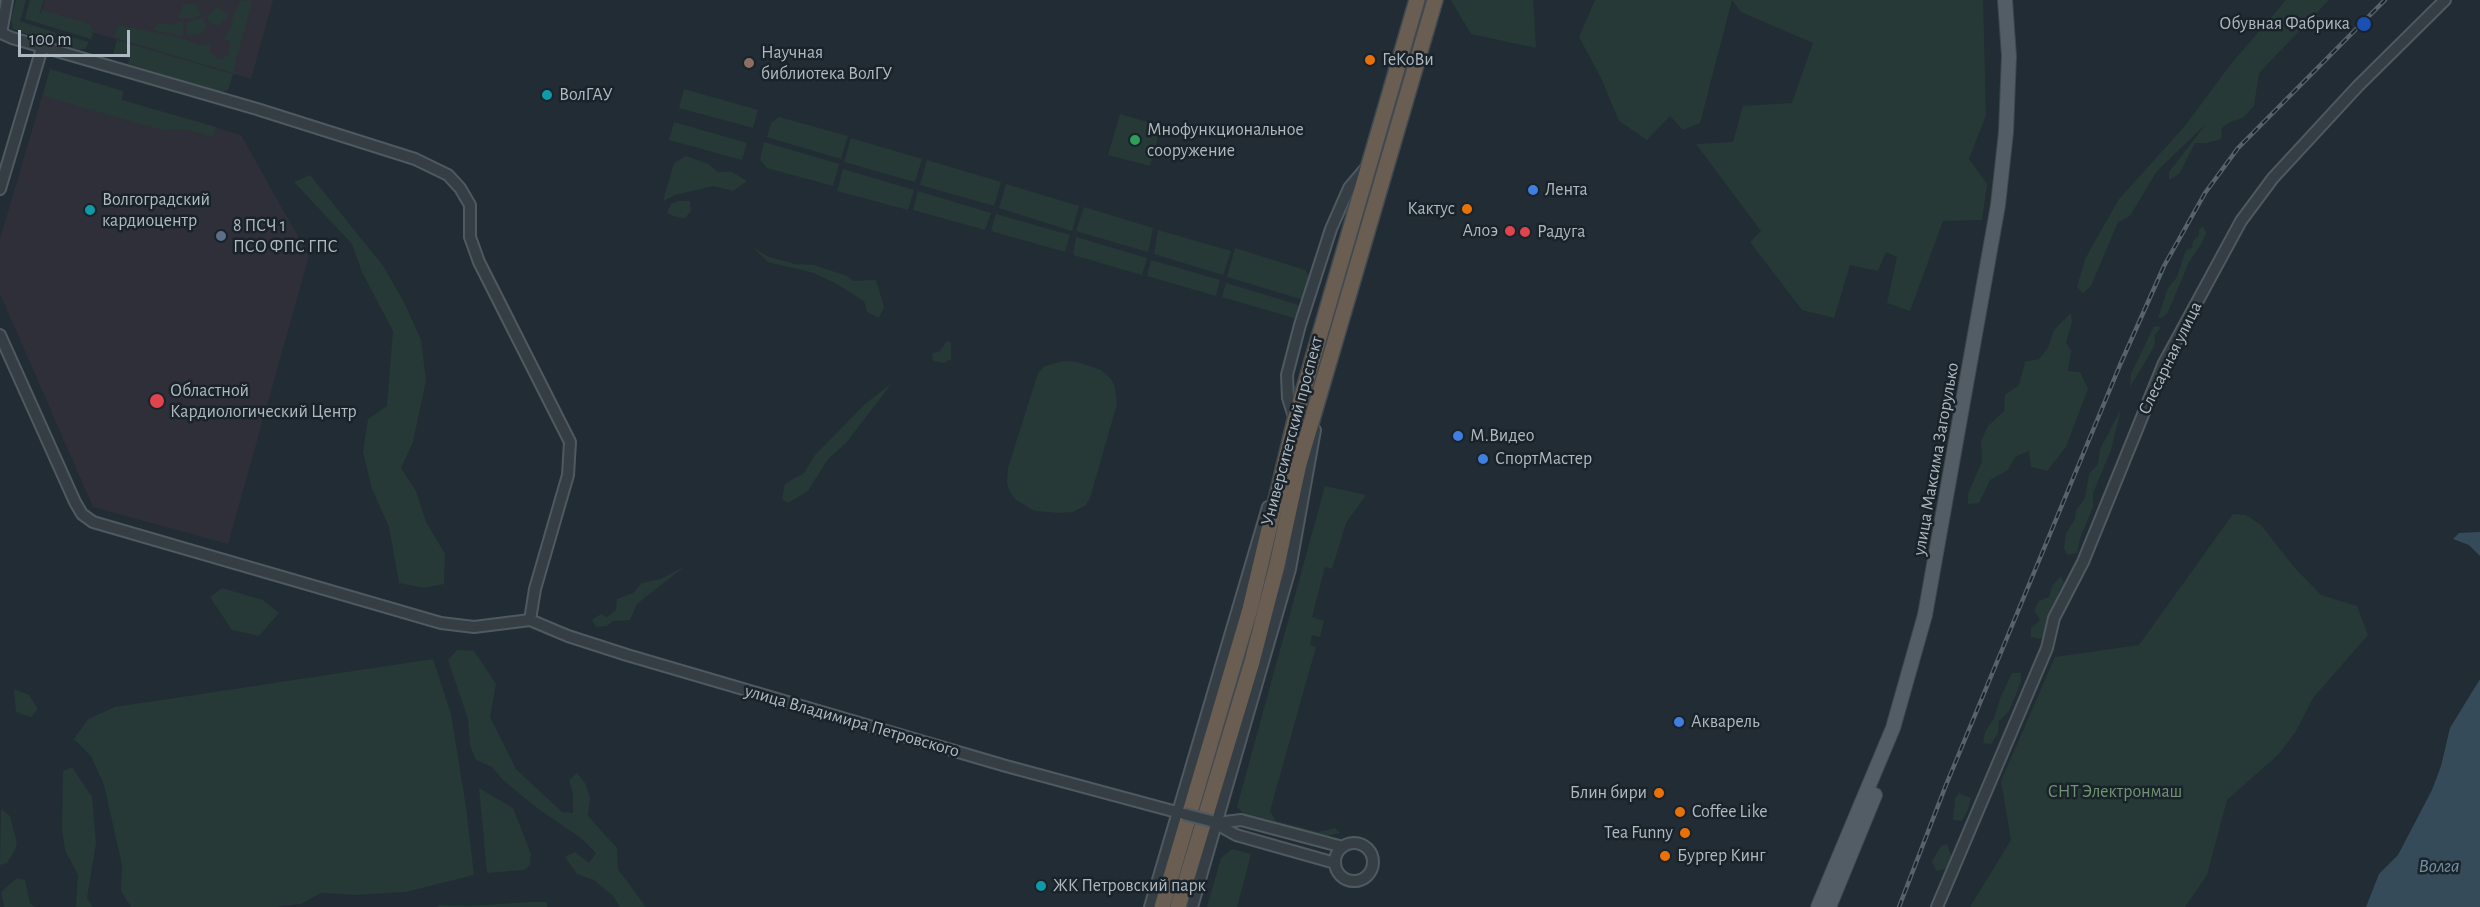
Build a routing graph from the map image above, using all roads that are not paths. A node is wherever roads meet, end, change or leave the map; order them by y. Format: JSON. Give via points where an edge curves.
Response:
{"nodes":[{"id":1,"x":7,"y":0,"type":"edge"},
{"id":2,"x":1417,"y":0,"type":"edge"},
{"id":3,"x":1435,"y":0,"type":"edge"},
{"id":4,"x":2005,"y":0,"type":"edge"},
{"id":5,"x":2011,"y":0,"type":"edge"},
{"id":6,"x":2445,"y":0,"type":"edge"},
{"id":7,"x":42,"y":48,"type":"junction"},
{"id":8,"x":1371,"y":161,"type":"junction"},
{"id":9,"x":0,"y":189,"type":"edge"},
{"id":10,"x":0,"y":335,"type":"edge"},
{"id":11,"x":1324,"y":379,"type":"junction"},
{"id":12,"x":1295,"y":420,"type":"junction"},
{"id":13,"x":530,"y":620,"type":"junction"},
{"id":14,"x":1181,"y":814,"type":"junction"},
{"id":15,"x":1214,"y":822,"type":"junction"},
{"id":16,"x":1343,"y":847,"type":"junction"},
{"id":17,"x":1335,"y":863,"type":"junction"},
{"id":18,"x":1150,"y":907,"type":"edge"},
{"id":19,"x":1162,"y":907,"type":"edge"},
{"id":20,"x":1178,"y":907,"type":"edge"},
{"id":21,"x":1192,"y":907,"type":"edge"},
{"id":22,"x":1818,"y":907,"type":"edge"},
{"id":23,"x":1829,"y":907,"type":"edge"},
{"id":24,"x":1937,"y":907,"type":"edge"}],
"edges":[{"from":1,"to":7,"type":"street","via":[[1,33]]},
{"from":2,"to":8,"type":"highway","name":"Университетский проспект"},
{"from":3,"to":11,"type":"highway","name":"Университетский проспект"},
{"from":4,"to":22,"type":"main road","name":"улица Максима Загорулько","via":[[2006,132],[1998,205],[1925,615],[1893,728]]},
{"from":5,"to":23,"type":"main road","name":"улица Максима Загорулько","via":[[2016,60],[2006,207],[1948,549],[1934,618],[1902,729]]},
{"from":6,"to":24,"type":"street","name":"Слесарная улица","via":[[2350,94],[2273,178],[2241,221],[2164,363],[2082,562],[2054,618],[2047,648]]},
{"from":7,"to":9,"type":"street"},
{"from":7,"to":13,"type":"street","via":[[257,108],[415,159],[448,175],[460,188],[470,205],[470,237],[479,262],[570,442],[570,466]]},
{"from":8,"to":12,"type":"highway","name":"Университетский проспект"},
{"from":8,"to":12,"type":"street","via":[[1349,188],[1307,303],[1287,375],[1287,398]]},
{"from":10,"to":13,"type":"street","via":[[75,502],[93,522],[441,623],[474,627]]},
{"from":11,"to":15,"type":"street","name":"Университетский проспект","via":[[1290,569]]},
{"from":11,"to":20,"type":"highway","name":"Университетский проспект","via":[[1299,464],[1252,662]]},
{"from":12,"to":14,"type":"street","name":"Университетский проспект","via":[[1251,558]]},
{"from":12,"to":19,"type":"highway","name":"Университетский проспект","via":[[1250,609]]},
{"from":13,"to":14,"type":"street","name":"улица Владимира Петровского","via":[[627,656]]},
{"from":14,"to":15,"type":"street","name":"улица Владимира Петровского","bridge":true},
{"from":14,"to":18,"type":"street","name":"Университетский проспект"},
{"from":15,"to":16,"type":"street","via":[[1241,820]]},
{"from":15,"to":17,"type":"street","via":[[1236,835]]},
{"from":15,"to":21,"type":"street","name":"Университетский проспект"},
{"from":16,"to":17,"type":"street"},
{"from":16,"to":17,"type":"street","via":[[1357,843],[1367,849],[1372,856],[1368,875],[1355,881],[1341,876]]}]}
